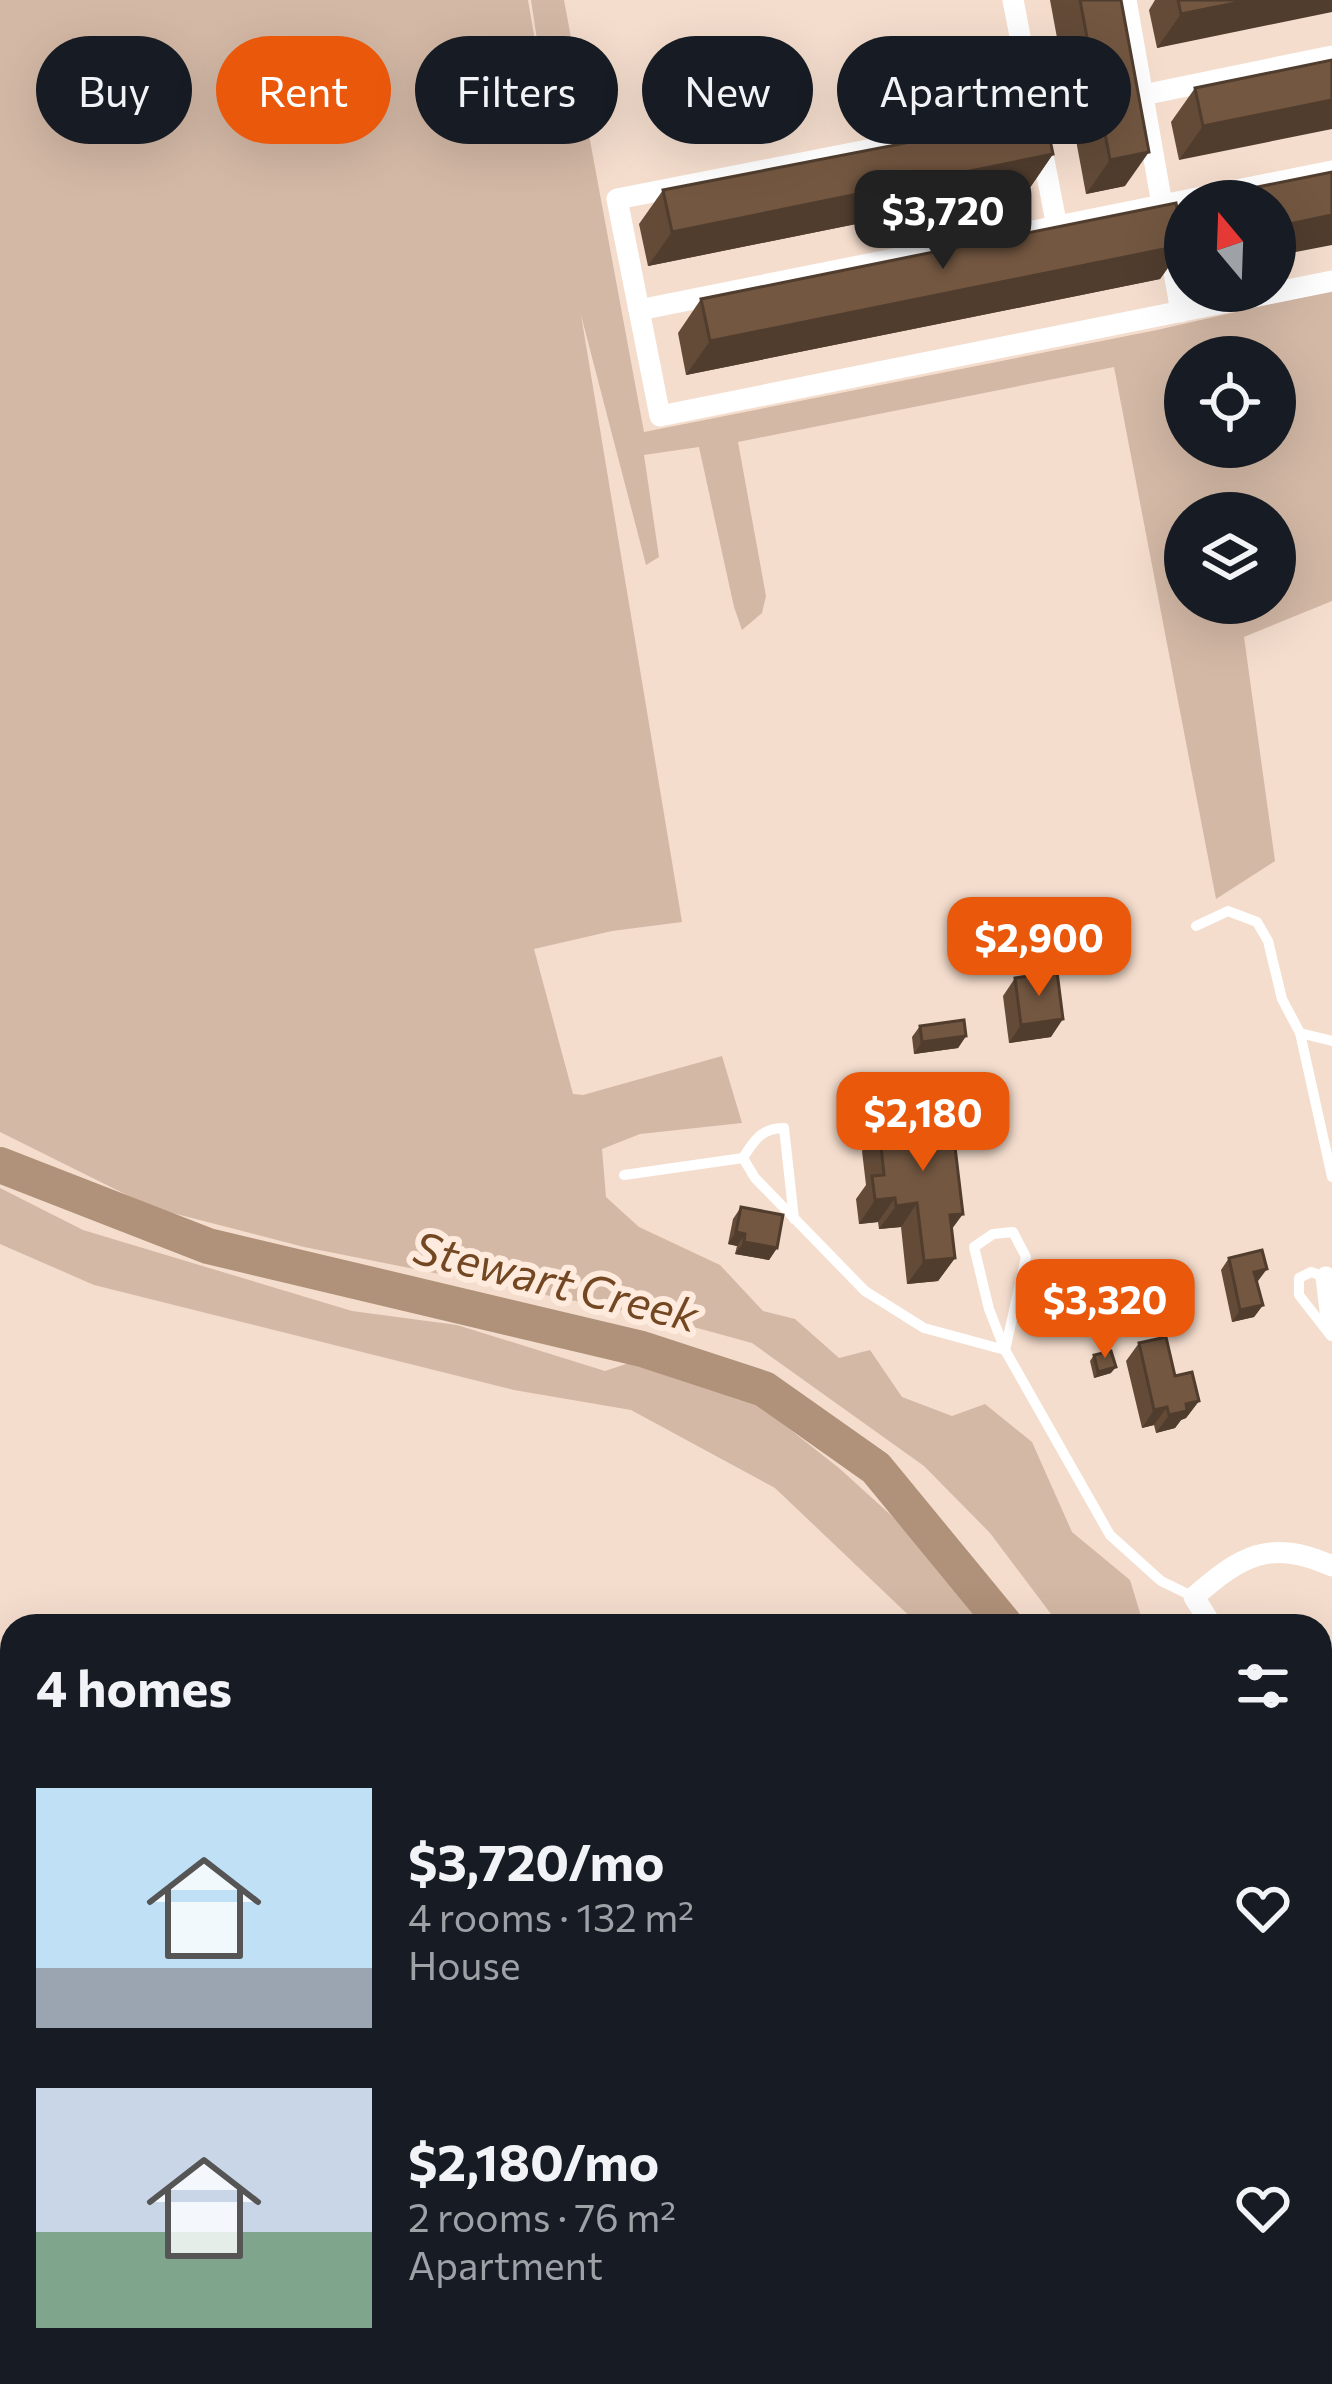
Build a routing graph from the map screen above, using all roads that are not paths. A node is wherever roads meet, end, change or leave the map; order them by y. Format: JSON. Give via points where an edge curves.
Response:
{"nodes":[{"id":1,"x":1013,"y":0,"type":"edge"},
{"id":2,"x":1126,"y":0,"type":"edge"},
{"id":3,"x":1020,"y":36,"type":"edge"},
{"id":4,"x":1332,"y":56,"type":"edge"},
{"id":5,"x":1143,"y":95,"type":"junction"},
{"id":6,"x":900,"y":144,"type":"edge"},
{"id":7,"x":1041,"y":144,"type":"edge"},
{"id":8,"x":1332,"y":171,"type":"edge"},
{"id":9,"x":1162,"y":203,"type":"junction"},
{"id":10,"x":1164,"y":215,"type":"edge"},
{"id":11,"x":1057,"y":226,"type":"junction"},
{"id":12,"x":1332,"y":281,"type":"edge"},
{"id":13,"x":1296,"y":288,"type":"edge"},
{"id":14,"x":639,"y":310,"type":"junction"},
{"id":15,"x":1180,"y":312,"type":"edge"},
{"id":16,"x":1196,"y":926,"type":"dead end"},
{"id":17,"x":1300,"y":1033,"type":"junction"},
{"id":18,"x":1332,"y":1041,"type":"edge"},
{"id":19,"x":743,"y":1158,"type":"junction"},
{"id":20,"x":624,"y":1175,"type":"dead end"},
{"id":21,"x":1332,"y":1177,"type":"edge"},
{"id":22,"x":794,"y":1219,"type":"junction"},
{"id":23,"x":1326,"y":1277,"type":"joint"},
{"id":24,"x":1332,"y":1327,"type":"edge"},
{"id":25,"x":1332,"y":1336,"type":"edge"},
{"id":26,"x":1005,"y":1350,"type":"junction"},
{"id":27,"x":1332,"y":1566,"type":"edge"},
{"id":28,"x":1194,"y":1598,"type":"junction"},
{"id":29,"x":1204,"y":1614,"type":"edge"}],
"edges":[{"from":1,"to":3,"type":"street"},
{"from":2,"to":5,"type":"street"},
{"from":4,"to":5,"type":"street"},
{"from":5,"to":9,"type":"street"},
{"from":6,"to":14,"type":"street","via":[[617,200]]},
{"from":7,"to":11,"type":"street"},
{"from":8,"to":9,"type":"street"},
{"from":9,"to":10,"type":"street"},
{"from":9,"to":11,"type":"street"},
{"from":11,"to":14,"type":"street"},
{"from":12,"to":13,"type":"street"},
{"from":14,"to":15,"type":"street","via":[[660,416]]},
{"from":16,"to":17,"type":"lane","via":[[1228,910],[1257,922]]},
{"from":17,"to":18,"type":"lane"},
{"from":17,"to":21,"type":"lane"},
{"from":19,"to":20,"type":"lane"},
{"from":19,"to":22,"type":"lane"},
{"from":19,"to":22,"type":"lane","via":[[770,1128],[784,1128]]},
{"from":22,"to":26,"type":"lane","via":[[865,1291],[924,1328]]},
{"from":23,"to":24,"type":"street"},
{"from":23,"to":25,"type":"lane","via":[[1299,1278],[1299,1295]]},
{"from":26,"to":26,"type":"lane","via":[[1026,1257],[1013,1232],[974,1247]]},
{"from":26,"to":28,"type":"lane","via":[[1110,1535],[1160,1581]]},
{"from":27,"to":28,"type":"street","via":[[1272,1551],[1231,1565]]},
{"from":28,"to":29,"type":"street"}]}
